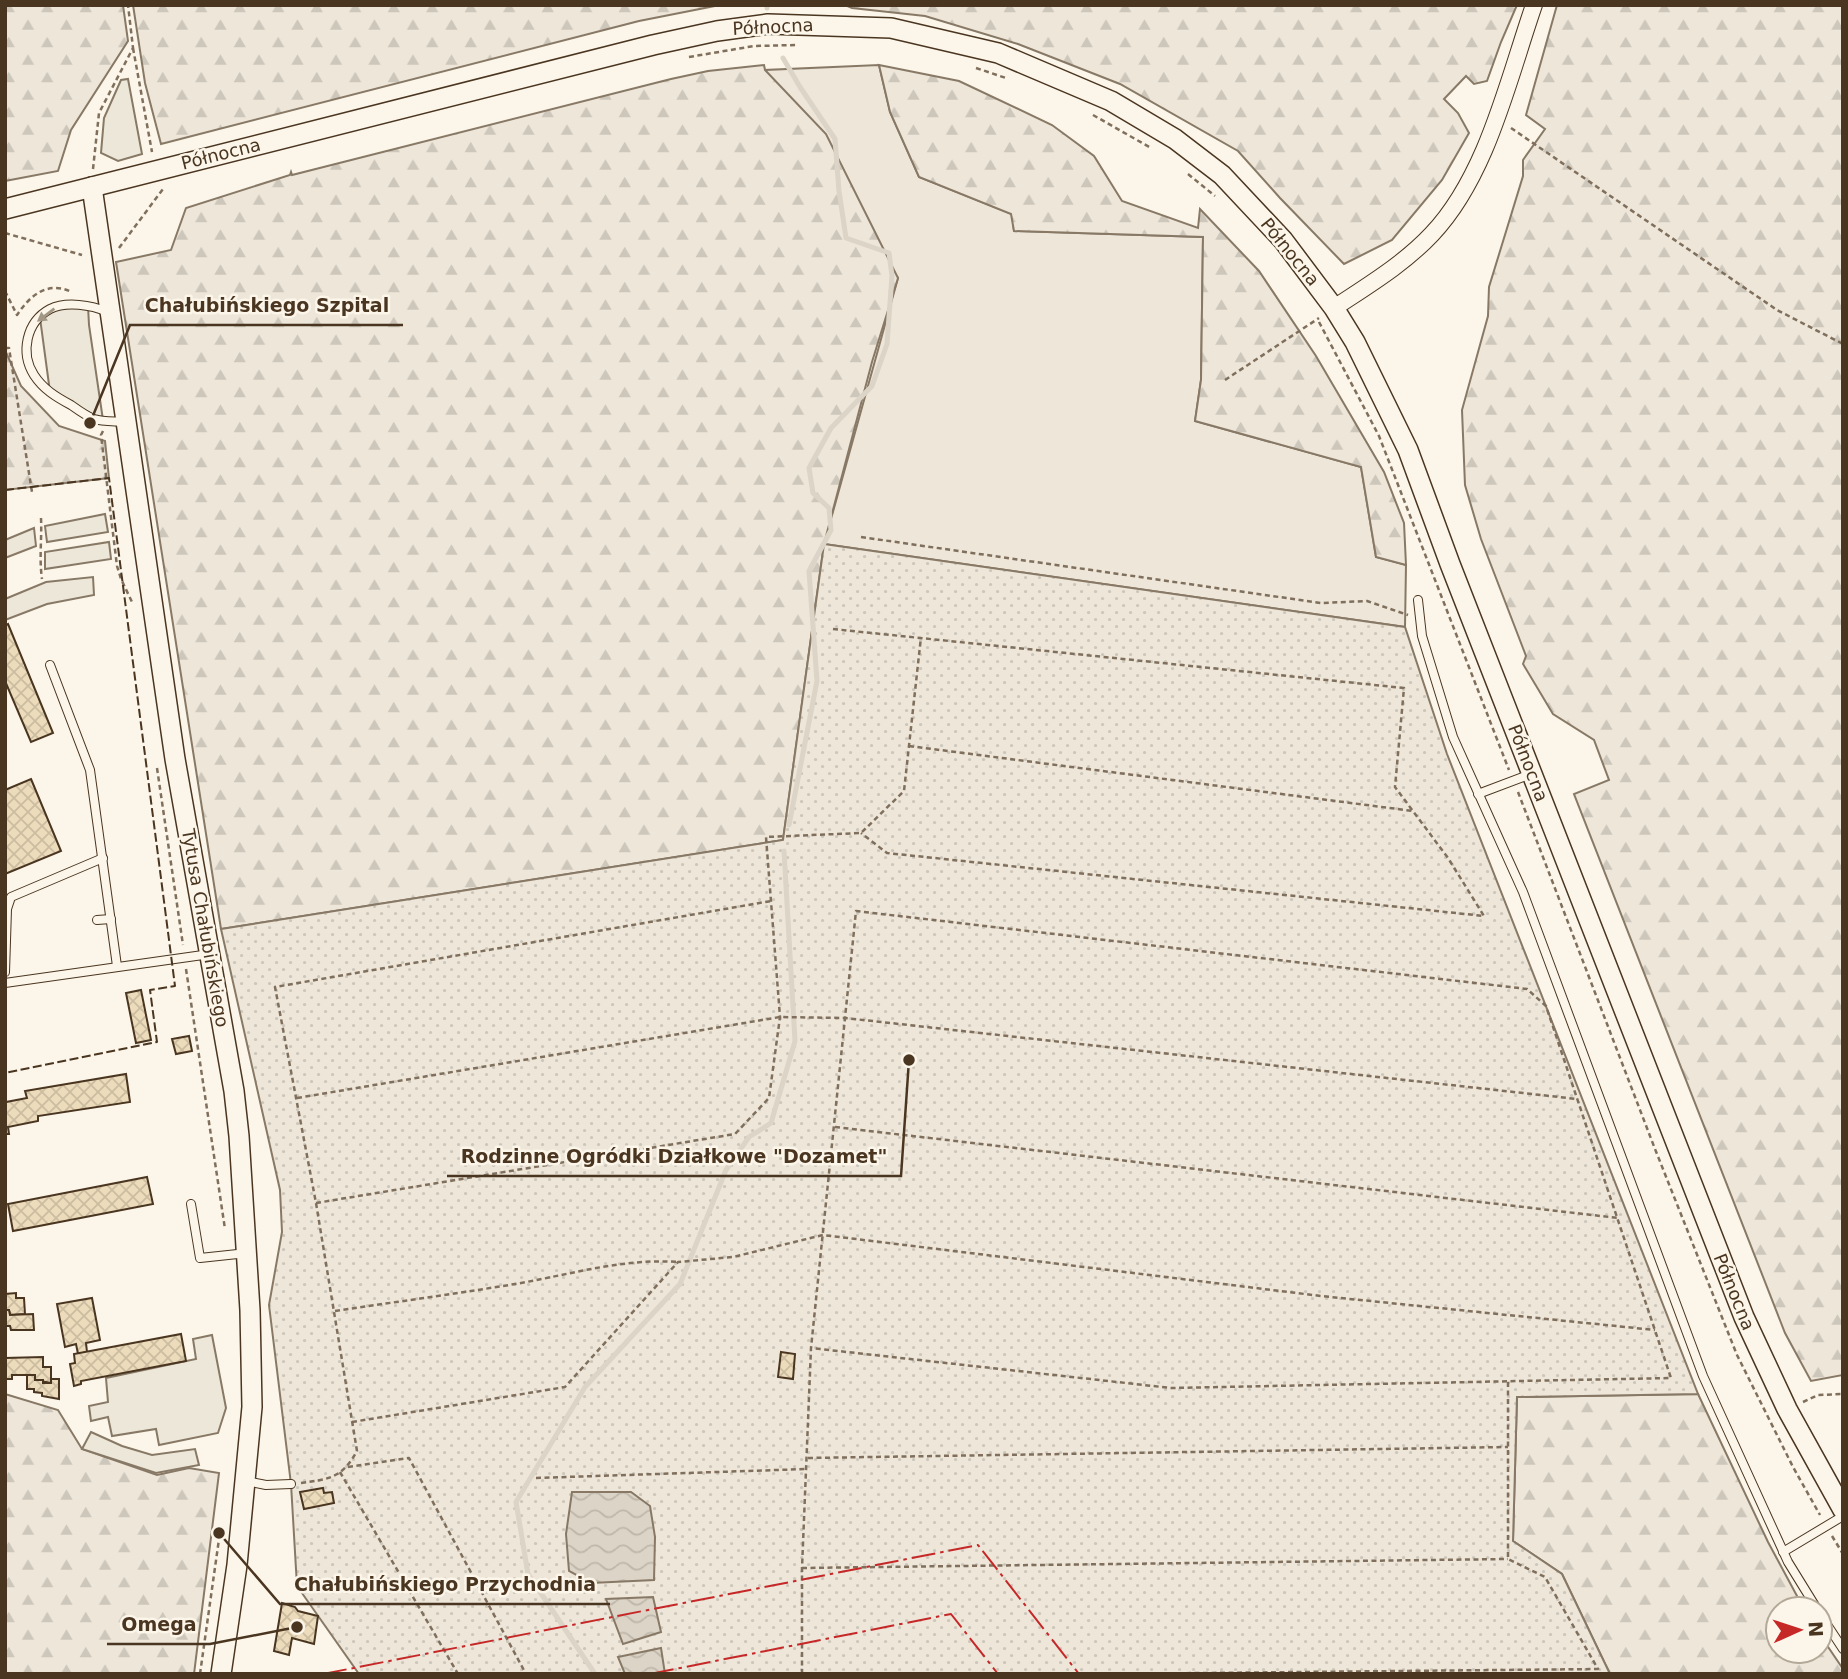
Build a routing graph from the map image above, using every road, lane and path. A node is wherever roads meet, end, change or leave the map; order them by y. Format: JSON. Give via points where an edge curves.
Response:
{"nodes":[{"id":1,"x":128,"y":5,"type":"edge"},
{"id":2,"x":1534,"y":5,"type":"edge"},
{"id":3,"x":802,"y":45,"type":"dead end"},
{"id":4,"x":133,"y":48,"type":"junction"},
{"id":5,"x":687,"y":58,"type":"dead end"},
{"id":6,"x":975,"y":68,"type":"dead end"},
{"id":7,"x":1011,"y":79,"type":"dead end"},
{"id":8,"x":1082,"y":110,"type":"dead end"},
{"id":9,"x":145,"y":118,"type":"dead end"},
{"id":10,"x":1496,"y":118,"type":"junction"},
{"id":11,"x":1157,"y":151,"type":"dead end"},
{"id":12,"x":1188,"y":174,"type":"dead end"},
{"id":13,"x":175,"y":186,"type":"dead end"},
{"id":14,"x":92,"y":187,"type":"junction"},
{"id":15,"x":1219,"y":199,"type":"dead end"},
{"id":16,"x":5,"y":209,"type":"edge"},
{"id":17,"x":5,"y":233,"type":"edge"},
{"id":18,"x":102,"y":253,"type":"junction"},
{"id":19,"x":5,"y":291,"type":"edge"},
{"id":20,"x":76,"y":293,"type":"dead end"},
{"id":21,"x":110,"y":313,"type":"junction"},
{"id":22,"x":1326,"y":314,"type":"junction"},
{"id":23,"x":1843,"y":344,"type":"edge"},
{"id":24,"x":5,"y":348,"type":"edge"},
{"id":25,"x":1338,"y":354,"type":"dead end"},
{"id":26,"x":1225,"y":380,"type":"dead end"},
{"id":27,"x":127,"y":423,"type":"junction"},
{"id":28,"x":32,"y":492,"type":"dead end"},
{"id":29,"x":41,"y":518,"type":"dead end"},
{"id":30,"x":861,"y":537,"type":"dead end"},
{"id":31,"x":42,"y":579,"type":"dead end"},
{"id":32,"x":1418,"y":600,"type":"dead end"},
{"id":33,"x":1420,"y":620,"type":"junction"},
{"id":34,"x":833,"y":628,"type":"dead end"},
{"id":35,"x":921,"y":638,"type":"junction"},
{"id":36,"x":50,"y":665,"type":"dead end"},
{"id":37,"x":909,"y":746,"type":"junction"},
{"id":38,"x":1532,"y":774,"type":"junction"},
{"id":39,"x":1478,"y":794,"type":"junction"},
{"id":40,"x":1413,"y":811,"type":"junction"},
{"id":41,"x":862,"y":833,"type":"junction"},
{"id":42,"x":103,"y":858,"type":"junction"},
{"id":43,"x":771,"y":901,"type":"junction"},
{"id":44,"x":111,"y":919,"type":"junction"},
{"id":45,"x":96,"y":920,"type":"dead end"},
{"id":46,"x":210,"y":954,"type":"junction"},
{"id":47,"x":117,"y":966,"type":"junction"},
{"id":48,"x":5,"y":972,"type":"edge"},
{"id":49,"x":5,"y":983,"type":"edge"},
{"id":50,"x":780,"y":1017,"type":"junction"},
{"id":51,"x":845,"y":1018,"type":"junction"},
{"id":52,"x":297,"y":1098,"type":"junction"},
{"id":53,"x":1578,"y":1099,"type":"junction"},
{"id":54,"x":834,"y":1127,"type":"junction"},
{"id":55,"x":316,"y":1203,"type":"junction"},
{"id":56,"x":191,"y":1204,"type":"dead end"},
{"id":57,"x":1618,"y":1218,"type":"junction"},
{"id":58,"x":823,"y":1235,"type":"junction"},
{"id":59,"x":247,"y":1253,"type":"junction"},
{"id":60,"x":680,"y":1262,"type":"junction"},
{"id":61,"x":334,"y":1311,"type":"junction"},
{"id":62,"x":1655,"y":1331,"type":"junction"},
{"id":63,"x":811,"y":1348,"type":"junction"},
{"id":64,"x":1508,"y":1381,"type":"junction"},
{"id":65,"x":1843,"y":1394,"type":"edge"},
{"id":66,"x":1787,"y":1409,"type":"junction"},
{"id":67,"x":352,"y":1422,"type":"junction"},
{"id":68,"x":1508,"y":1447,"type":"junction"},
{"id":69,"x":807,"y":1458,"type":"junction"},
{"id":70,"x":348,"y":1467,"type":"junction"},
{"id":71,"x":807,"y":1469,"type":"junction"},
{"id":72,"x":340,"y":1472,"type":"junction"},
{"id":73,"x":536,"y":1478,"type":"dead end"},
{"id":74,"x":246,"y":1481,"type":"junction"},
{"id":75,"x":291,"y":1484,"type":"joint"},
{"id":76,"x":1843,"y":1510,"type":"edge"},
{"id":77,"x":1843,"y":1516,"type":"edge"},
{"id":78,"x":1783,"y":1552,"type":"junction"},
{"id":79,"x":1508,"y":1559,"type":"junction"},
{"id":80,"x":802,"y":1568,"type":"junction"},
{"id":81,"x":1809,"y":1595,"type":"edge"},
{"id":82,"x":1599,"y":1672,"type":"edge"},
{"id":83,"x":221,"y":1674,"type":"edge"},
{"id":84,"x":458,"y":1674,"type":"edge"},
{"id":85,"x":526,"y":1674,"type":"edge"},
{"id":86,"x":802,"y":1674,"type":"edge"},
{"id":87,"x":1101,"y":1674,"type":"edge"}],
"edges":[{"from":1,"to":4,"type":"path"},
{"from":2,"to":10,"type":"street"},
{"from":3,"to":5,"type":"path","via":[[754,46]]},
{"from":4,"to":9,"type":"path"},
{"from":4,"to":14,"type":"path","via":[[99,113]]},
{"from":6,"to":7,"type":"path"},
{"from":8,"to":11,"type":"path"},
{"from":10,"to":22,"type":"street","via":[[1465,190],[1431,235],[1389,271]]},
{"from":10,"to":23,"type":"path","via":[[1777,310]]},
{"from":12,"to":15,"type":"path"},
{"from":13,"to":18,"type":"path","via":[[162,190],[119,249]]},
{"from":14,"to":16,"type":"street","name":"Północna"},
{"from":14,"to":18,"type":"street","name":"Tytusa Chałubińskiego"},
{"from":14,"to":22,"type":"street","name":"Północna","via":[[717,31],[768,24],[891,27],[998,52],[1111,101],[1175,139],[1222,174],[1283,240]]},
{"from":17,"to":18,"type":"path","via":[[85,256]]},
{"from":18,"to":21,"type":"street","name":"Tytusa Chałubińskiego"},
{"from":19,"to":20,"type":"path","via":[[17,315],[45,289],[60,286]]},
{"from":21,"to":27,"type":"street","name":"Tytusa Chałubińskiego"},
{"from":21,"to":27,"type":"lane","one_way":true,"via":[[88,306],[62,305],[49,310],[29,332],[27,354],[32,372],[56,397],[94,419]]},
{"from":22,"to":25,"type":"path"},
{"from":22,"to":26,"type":"path"},
{"from":22,"to":38,"type":"street","name":"Północna","via":[[1355,342],[1408,450]]},
{"from":24,"to":28,"type":"path","via":[[9,348],[14,369]]},
{"from":27,"to":46,"type":"street","name":"Tytusa Chałubińskiego","via":[[175,759]]},
{"from":29,"to":31,"type":"path","via":[[38,557]]},
{"from":30,"to":33,"type":"path","via":[[1321,603],[1367,601]]},
{"from":32,"to":33,"type":"lane"},
{"from":33,"to":39,"type":"lane","via":[[1453,737]]},
{"from":34,"to":35,"type":"path"},
{"from":35,"to":37,"type":"path"},
{"from":35,"to":40,"type":"path","via":[[1404,688],[1395,787]]},
{"from":36,"to":42,"type":"lane","via":[[90,770]]},
{"from":37,"to":40,"type":"path"},
{"from":37,"to":41,"type":"path","via":[[904,791]]},
{"from":38,"to":39,"type":"lane"},
{"from":38,"to":66,"type":"street","name":"Północna","via":[[1744,1317]]},
{"from":39,"to":78,"type":"lane","via":[[1523,892],[1703,1376]]},
{"from":40,"to":41,"type":"path","via":[[1484,916],[887,853]]},
{"from":41,"to":43,"type":"path","via":[[766,837]]},
{"from":42,"to":44,"type":"lane"},
{"from":42,"to":48,"type":"lane","via":[[11,897]]},
{"from":43,"to":50,"type":"path"},
{"from":43,"to":52,"type":"path","via":[[275,987]]},
{"from":44,"to":45,"type":"lane"},
{"from":44,"to":47,"type":"lane"},
{"from":46,"to":47,"type":"lane"},
{"from":46,"to":59,"type":"street","name":"Tytusa Chałubińskiego","via":[[234,1091]]},
{"from":47,"to":49,"type":"lane"},
{"from":50,"to":51,"type":"path"},
{"from":50,"to":52,"type":"path"},
{"from":50,"to":55,"type":"path","via":[[769,1098],[735,1134]]},
{"from":51,"to":53,"type":"path"},
{"from":51,"to":53,"type":"path","via":[[856,911],[1527,989],[1546,1006]]},
{"from":51,"to":54,"type":"path"},
{"from":52,"to":55,"type":"path"},
{"from":53,"to":57,"type":"path"},
{"from":54,"to":57,"type":"path"},
{"from":54,"to":58,"type":"path"},
{"from":55,"to":61,"type":"path"},
{"from":56,"to":59,"type":"lane","via":[[201,1258]]},
{"from":57,"to":62,"type":"path"},
{"from":58,"to":60,"type":"path","via":[[764,1251]]},
{"from":58,"to":62,"type":"path","via":[[1321,1296]]},
{"from":58,"to":63,"type":"path"},
{"from":59,"to":74,"type":"street","name":"Tytusa Chałubińskiego","via":[[252,1396]]},
{"from":60,"to":61,"type":"path","via":[[624,1263]]},
{"from":60,"to":67,"type":"path","via":[[565,1387]]},
{"from":61,"to":67,"type":"path"},
{"from":62,"to":64,"type":"path","via":[[1671,1378]]},
{"from":63,"to":64,"type":"path","via":[[1171,1388]]},
{"from":63,"to":69,"type":"path"},
{"from":64,"to":68,"type":"path"},
{"from":65,"to":66,"type":"path","via":[[1818,1395]]},
{"from":66,"to":76,"type":"street","name":"Północna"},
{"from":67,"to":70,"type":"path","via":[[356,1451]]},
{"from":68,"to":69,"type":"path"},
{"from":68,"to":79,"type":"path"},
{"from":69,"to":71,"type":"path"},
{"from":70,"to":72,"type":"path"},
{"from":70,"to":85,"type":"path","via":[[409,1458]]},
{"from":71,"to":73,"type":"path"},
{"from":71,"to":80,"type":"path"},
{"from":72,"to":75,"type":"path","via":[[329,1479]]},
{"from":72,"to":84,"type":"path"},
{"from":74,"to":75,"type":"lane"},
{"from":74,"to":83,"type":"street","name":"Tytusa Chałubińskiego"},
{"from":77,"to":78,"type":"lane"},
{"from":78,"to":81,"type":"lane"},
{"from":79,"to":80,"type":"path"},
{"from":79,"to":82,"type":"path","via":[[1545,1577]]},
{"from":80,"to":86,"type":"path"},
{"from":82,"to":87,"type":"path"}]}
